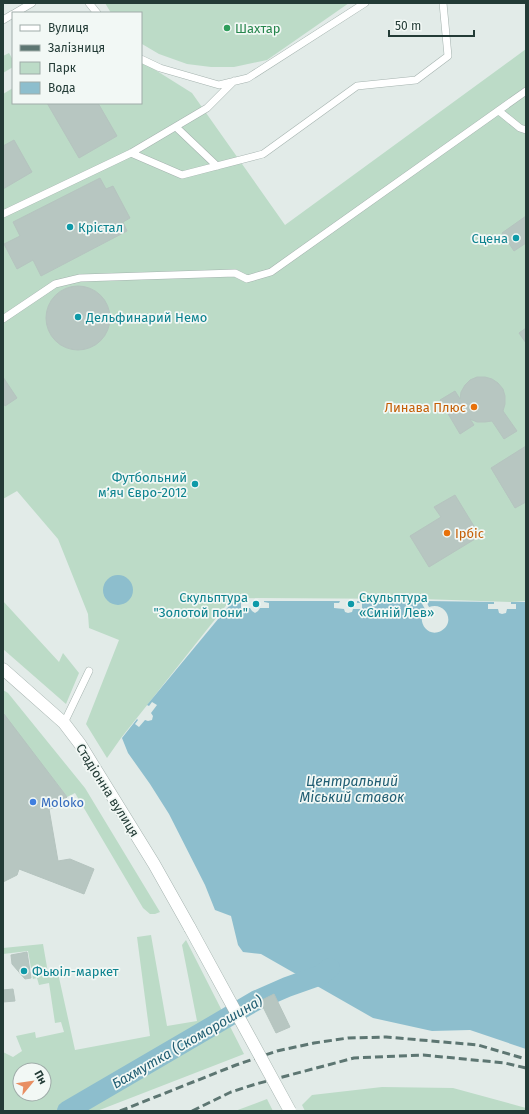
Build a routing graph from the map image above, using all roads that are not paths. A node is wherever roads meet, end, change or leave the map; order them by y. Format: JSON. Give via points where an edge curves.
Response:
{"nodes":[{"id":1,"x":32,"y":3,"type":"edge"},
{"id":2,"x":89,"y":3,"type":"edge"},
{"id":3,"x":365,"y":3,"type":"edge"},
{"id":4,"x":442,"y":3,"type":"edge"},
{"id":5,"x":16,"y":12,"type":"edge"},
{"id":6,"x":96,"y":12,"type":"edge"},
{"id":7,"x":12,"y":14,"type":"edge"},
{"id":8,"x":3,"y":20,"type":"edge"},
{"id":9,"x":142,"y":59,"type":"edge"},
{"id":10,"x":234,"y":81,"type":"junction"},
{"id":11,"x":526,"y":91,"type":"edge"},
{"id":12,"x":499,"y":110,"type":"junction"},
{"id":13,"x":176,"y":127,"type":"junction"},
{"id":14,"x":526,"y":130,"type":"edge"},
{"id":15,"x":131,"y":152,"type":"junction"},
{"id":16,"x":216,"y":166,"type":"junction"},
{"id":17,"x":3,"y":214,"type":"edge"},
{"id":18,"x":3,"y":319,"type":"edge"},
{"id":19,"x":3,"y":669,"type":"edge"},
{"id":20,"x":89,"y":671,"type":"dead end"},
{"id":21,"x":64,"y":723,"type":"junction"},
{"id":22,"x":290,"y":1111,"type":"edge"}],
"edges":[{"from":1,"to":5,"type":"lane"},
{"from":2,"to":6,"type":"lane"},
{"from":3,"to":10,"type":"lane","via":[[248,78]]},
{"from":4,"to":16,"type":"lane","via":[[448,56],[416,80],[358,86],[264,154]]},
{"from":7,"to":8,"type":"lane"},
{"from":9,"to":10,"type":"lane","via":[[160,68],[219,85]]},
{"from":10,"to":13,"type":"lane","via":[[207,108]]},
{"from":11,"to":12,"type":"lane"},
{"from":12,"to":14,"type":"lane"},
{"from":12,"to":18,"type":"lane","via":[[271,272],[247,279],[235,273],[80,278],[55,284]]},
{"from":13,"to":15,"type":"lane"},
{"from":13,"to":16,"type":"lane"},
{"from":15,"to":16,"type":"lane","via":[[182,176]]},
{"from":15,"to":17,"type":"lane"},
{"from":19,"to":21,"type":"street","name":"Стадіонна вулиця"},
{"from":20,"to":21,"type":"lane"},
{"from":21,"to":22,"type":"street","name":"Стадіонна вулиця","bridge":true,"via":[[80,744],[190,928]]}]}
